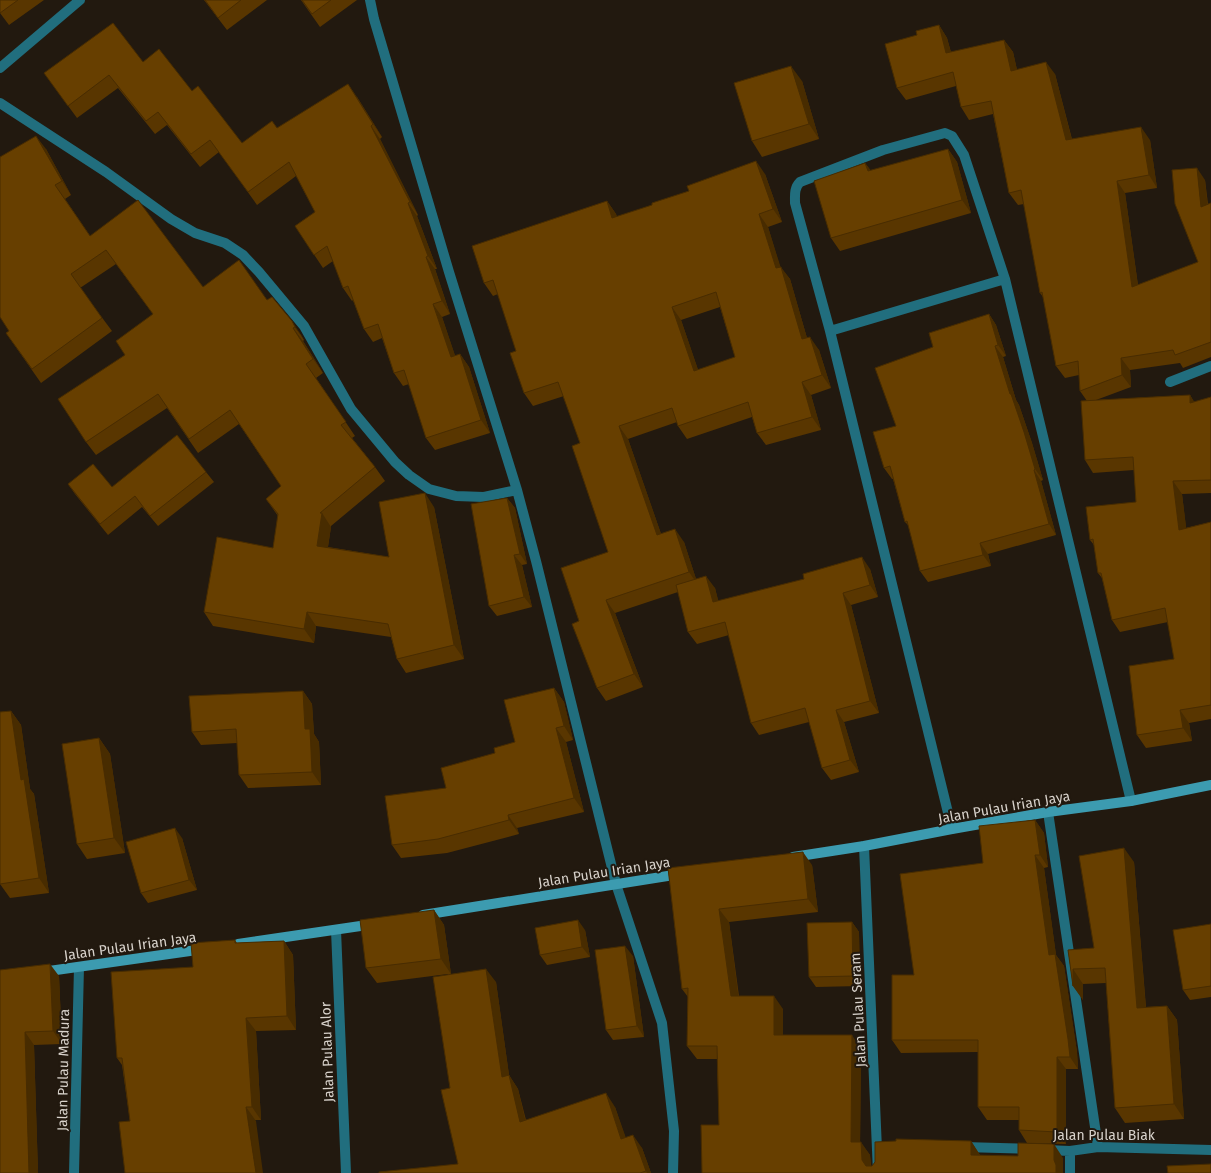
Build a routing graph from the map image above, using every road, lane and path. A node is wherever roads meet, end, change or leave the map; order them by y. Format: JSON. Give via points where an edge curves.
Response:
{"nodes":[{"id":1,"x":80,"y":0,"type":"edge"},
{"id":2,"x":370,"y":0,"type":"edge"},
{"id":3,"x":0,"y":68,"type":"edge"},
{"id":4,"x":0,"y":103,"type":"edge"},
{"id":5,"x":1005,"y":279,"type":"junction"},
{"id":6,"x":830,"y":331,"type":"junction"},
{"id":7,"x":1211,"y":366,"type":"edge"},
{"id":8,"x":1170,"y":382,"type":"dead end"},
{"id":9,"x":517,"y":490,"type":"junction"},
{"id":10,"x":1211,"y":785,"type":"edge"},
{"id":11,"x":1130,"y":801,"type":"junction"},
{"id":12,"x":1048,"y":812,"type":"junction"},
{"id":13,"x":952,"y":829,"type":"junction"},
{"id":14,"x":864,"y":846,"type":"junction"},
{"id":15,"x":778,"y":859,"type":"edge"},
{"id":16,"x":692,"y":872,"type":"edge"},
{"id":17,"x":616,"y":884,"type":"junction"},
{"id":18,"x":412,"y":917,"type":"edge"},
{"id":19,"x":384,"y":922,"type":"edge"},
{"id":20,"x":336,"y":930,"type":"junction"},
{"id":21,"x":79,"y":967,"type":"junction"},
{"id":22,"x":30,"y":973,"type":"edge"},
{"id":23,"x":954,"y":1147,"type":"edge"},
{"id":24,"x":1098,"y":1147,"type":"junction"},
{"id":25,"x":1070,"y":1150,"type":"junction"},
{"id":26,"x":1211,"y":1150,"type":"edge"},
{"id":27,"x":74,"y":1173,"type":"edge"},
{"id":28,"x":346,"y":1173,"type":"edge"},
{"id":29,"x":673,"y":1173,"type":"edge"},
{"id":30,"x":878,"y":1173,"type":"edge"},
{"id":31,"x":1070,"y":1173,"type":"edge"}],
"edges":[{"from":1,"to":3,"type":"street"},
{"from":2,"to":9,"type":"street"},
{"from":4,"to":9,"type":"street","via":[[171,219],[195,233],[225,243],[243,255],[304,326],[351,409],[395,462],[429,490],[456,496],[484,497]]},
{"from":5,"to":6,"type":"street"},
{"from":5,"to":6,"type":"street","via":[[964,155],[952,136],[945,133],[883,150],[796,186],[795,203]]},
{"from":5,"to":11,"type":"street"},
{"from":6,"to":13,"type":"street"},
{"from":7,"to":8,"type":"street"},
{"from":9,"to":17,"type":"street"},
{"from":10,"to":11,"type":"street","name":"Jalan Pulau Irian Jaya"},
{"from":11,"to":12,"type":"street","name":"Jalan Pulau Irian Jaya"},
{"from":12,"to":13,"type":"street","name":"Jalan Pulau Irian Jaya"},
{"from":12,"to":24,"type":"street"},
{"from":13,"to":14,"type":"street","name":"Jalan Pulau Irian Jaya"},
{"from":14,"to":15,"type":"street","name":"Jalan Pulau Irian Jaya"},
{"from":14,"to":30,"type":"street","name":"Jalan Pulau Seram","via":[[882,1144]]},
{"from":16,"to":17,"type":"street","name":"Jalan Pulau Irian Jaya"},
{"from":17,"to":18,"type":"street","name":"Jalan Pulau Irian Jaya"},
{"from":17,"to":29,"type":"street","via":[[662,1023],[674,1132]]},
{"from":19,"to":20,"type":"street","name":"Jalan Pulau Irian Jaya"},
{"from":20,"to":21,"type":"street","name":"Jalan Pulau Irian Jaya"},
{"from":20,"to":28,"type":"street","name":"Jalan Pulau Alor"},
{"from":21,"to":22,"type":"street","name":"Jalan Pulau Irian Jaya"},
{"from":21,"to":27,"type":"street","name":"Jalan Pulau Madura"},
{"from":23,"to":25,"type":"street","name":"Jalan Pulau Biak"},
{"from":24,"to":25,"type":"street","name":"Jalan Pulau Biak"},
{"from":24,"to":26,"type":"street","name":"Jalan Pulau Biak"},
{"from":25,"to":31,"type":"street"}]}
